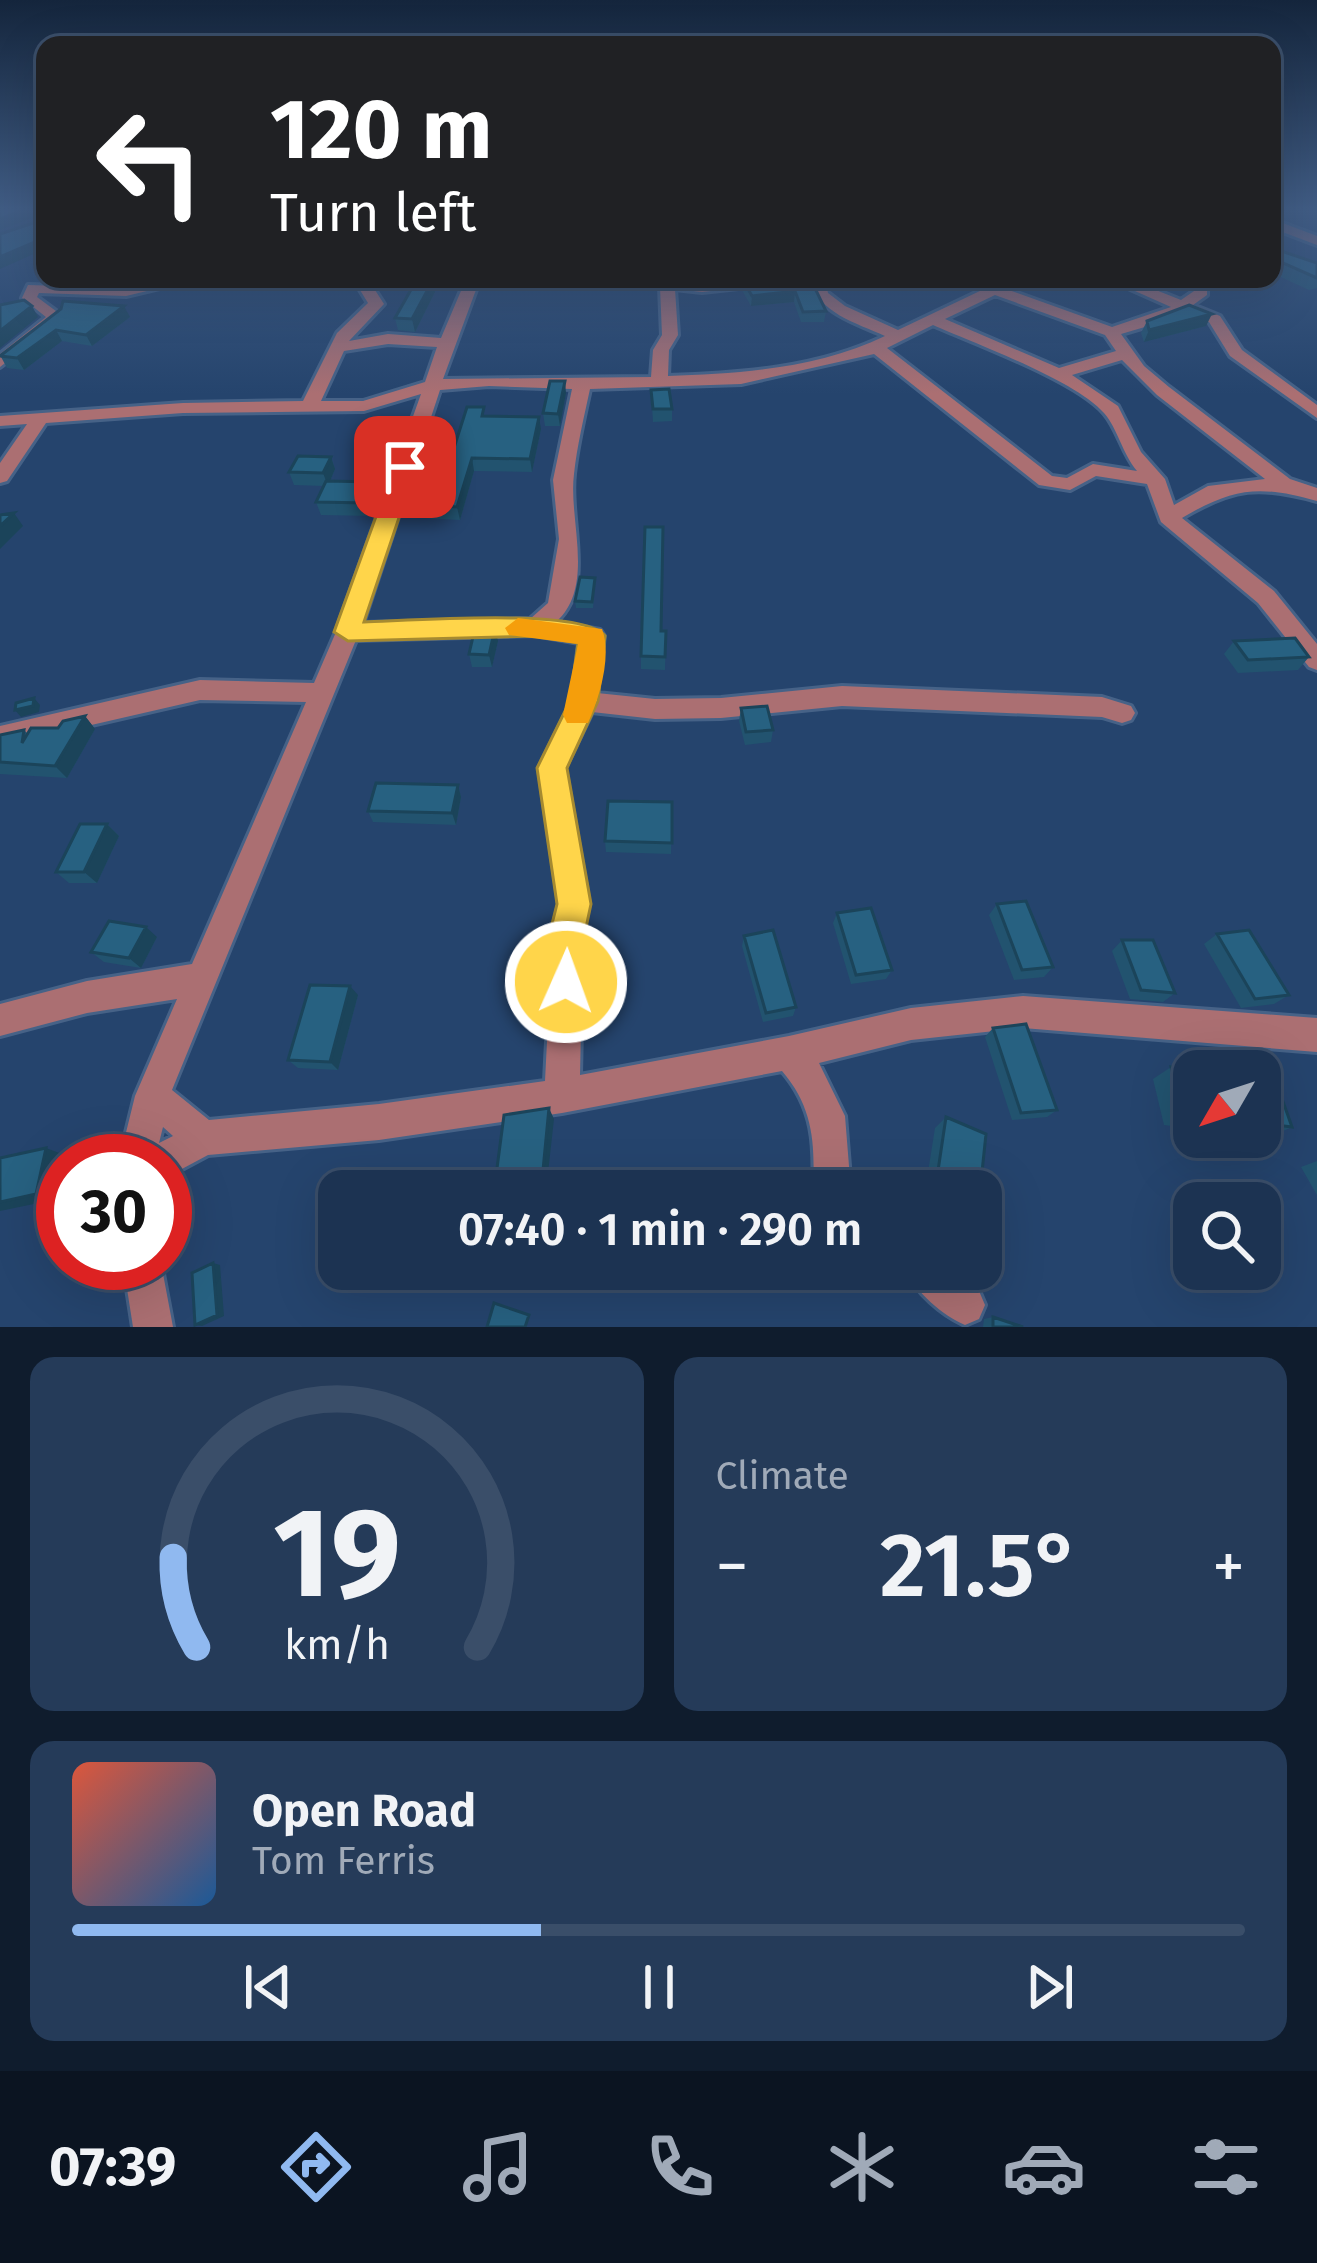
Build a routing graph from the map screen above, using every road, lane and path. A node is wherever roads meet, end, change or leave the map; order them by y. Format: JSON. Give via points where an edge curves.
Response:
{"nodes":[{"id":1,"x":36,"y":288,"type":"edge"},
{"id":2,"x":55,"y":288,"type":"edge"},
{"id":3,"x":146,"y":288,"type":"edge"},
{"id":4,"x":370,"y":288,"type":"edge"},
{"id":5,"x":469,"y":288,"type":"edge"},
{"id":6,"x":667,"y":288,"type":"edge"},
{"id":7,"x":820,"y":288,"type":"edge"},
{"id":8,"x":989,"y":288,"type":"edge"},
{"id":9,"x":1136,"y":288,"type":"edge"},
{"id":10,"x":994,"y":290,"type":"junction"},
{"id":11,"x":1202,"y":292,"type":"dead end"},
{"id":12,"x":35,"y":302,"type":"junction"},
{"id":13,"x":1183,"y":308,"type":"junction"},
{"id":14,"x":8,"y":309,"type":"edge"},
{"id":15,"x":934,"y":320,"type":"junction"},
{"id":16,"x":1111,"y":332,"type":"junction"},
{"id":17,"x":896,"y":335,"type":"junction"},
{"id":18,"x":447,"y":343,"type":"junction"},
{"id":19,"x":340,"y":347,"type":"junction"},
{"id":20,"x":876,"y":347,"type":"junction"},
{"id":21,"x":1125,"y":354,"type":"junction"},
{"id":22,"x":0,"y":362,"type":"edge"},
{"id":23,"x":1060,"y":375,"type":"junction"},
{"id":24,"x":659,"y":379,"type":"junction"},
{"id":25,"x":582,"y":384,"type":"junction"},
{"id":26,"x":433,"y":385,"type":"junction"},
{"id":27,"x":310,"y":405,"type":"junction"},
{"id":28,"x":1317,"y":413,"type":"edge"},
{"id":29,"x":40,"y":419,"type":"junction"},
{"id":30,"x":0,"y":421,"type":"edge"},
{"id":31,"x":0,"y":477,"type":"edge"},
{"id":32,"x":1155,"y":479,"type":"junction"},
{"id":33,"x":1283,"y":483,"type":"junction"},
{"id":34,"x":1317,"y":495,"type":"edge"},
{"id":35,"x":1168,"y":517,"type":"junction"},
{"id":36,"x":535,"y":627,"type":"junction"},
{"id":37,"x":348,"y":632,"type":"junction"},
{"id":38,"x":1317,"y":662,"type":"edge"},
{"id":39,"x":320,"y":693,"type":"junction"},
{"id":40,"x":584,"y":701,"type":"junction"},
{"id":41,"x":1122,"y":713,"type":"dead end"},
{"id":42,"x":0,"y":736,"type":"edge"},
{"id":43,"x":199,"y":979,"type":"junction"},
{"id":44,"x":0,"y":1020,"type":"edge"},
{"id":45,"x":1317,"y":1035,"type":"edge"},
{"id":46,"x":789,"y":1053,"type":"junction"},
{"id":47,"x":152,"y":1096,"type":"junction"},
{"id":48,"x":562,"y":1096,"type":"junction"},
{"id":49,"x":143,"y":1134,"type":"edge"},
{"id":50,"x":204,"y":1138,"type":"junction"},
{"id":51,"x":192,"y":1145,"type":"edge"},
{"id":52,"x":831,"y":1170,"type":"edge"},
{"id":53,"x":147,"y":1290,"type":"edge"},
{"id":54,"x":948,"y":1290,"type":"edge"},
{"id":55,"x":965,"y":1305,"type":"dead end"},
{"id":56,"x":153,"y":1327,"type":"edge"}],
"edges":[{"from":1,"to":12,"type":"street","via":[[29,294]]},
{"from":2,"to":3,"type":"street"},
{"from":4,"to":19,"type":"street","via":[[376,304]]},
{"from":5,"to":18,"type":"street"},
{"from":6,"to":24,"type":"street","via":[[670,334]]},
{"from":7,"to":17,"type":"street","via":[[839,309]]},
{"from":8,"to":10,"type":"street"},
{"from":9,"to":13,"type":"street"},
{"from":10,"to":15,"type":"street"},
{"from":10,"to":16,"type":"street"},
{"from":11,"to":13,"type":"street"},
{"from":12,"to":14,"type":"street"},
{"from":12,"to":22,"type":"street","via":[[56,317]]},
{"from":13,"to":16,"type":"street"},
{"from":13,"to":28,"type":"street","via":[[1214,319],[1235,353]]},
{"from":15,"to":17,"type":"street"},
{"from":15,"to":23,"type":"street"},
{"from":16,"to":21,"type":"street"},
{"from":17,"to":20,"type":"street"},
{"from":18,"to":19,"type":"street","via":[[388,339]]},
{"from":18,"to":26,"type":"street"},
{"from":19,"to":27,"type":"street"},
{"from":20,"to":24,"type":"street","via":[[774,375]]},
{"from":20,"to":32,"type":"street","via":[[1046,481],[1070,484],[1093,470]]},
{"from":21,"to":23,"type":"street"},
{"from":21,"to":33,"type":"street"},
{"from":23,"to":32,"type":"street","via":[[1112,410]]},
{"from":24,"to":25,"type":"street"},
{"from":25,"to":26,"type":"street"},
{"from":25,"to":36,"type":"street","via":[[563,480],[569,539],[559,605]]},
{"from":26,"to":27,"type":"street","via":[[364,406]]},
{"from":26,"to":37,"type":"street"},
{"from":27,"to":29,"type":"street"},
{"from":29,"to":30,"type":"street"},
{"from":29,"to":31,"type":"street"},
{"from":32,"to":35,"type":"street"},
{"from":33,"to":34,"type":"street"},
{"from":33,"to":35,"type":"street","via":[[1215,490]]},
{"from":35,"to":38,"type":"street","via":[[1266,597]]},
{"from":36,"to":37,"type":"street"},
{"from":36,"to":40,"type":"street","via":[[592,636]]},
{"from":37,"to":39,"type":"street"},
{"from":39,"to":42,"type":"street","via":[[200,690]]},
{"from":39,"to":43,"type":"street"},
{"from":40,"to":41,"type":"street","via":[[722,708],[842,696]]},
{"from":40,"to":48,"type":"street","via":[[552,768],[574,904],[562,956]]},
{"from":43,"to":44,"type":"street"},
{"from":43,"to":47,"type":"street"},
{"from":45,"to":46,"type":"street","via":[[1023,1012],[911,1024]]},
{"from":46,"to":48,"type":"street"},
{"from":46,"to":52,"type":"street","via":[[830,1111]]},
{"from":47,"to":49,"type":"street"},
{"from":47,"to":50,"type":"street"},
{"from":48,"to":50,"type":"street"},
{"from":50,"to":51,"type":"street"},
{"from":53,"to":56,"type":"street"},
{"from":54,"to":55,"type":"street"}]}
